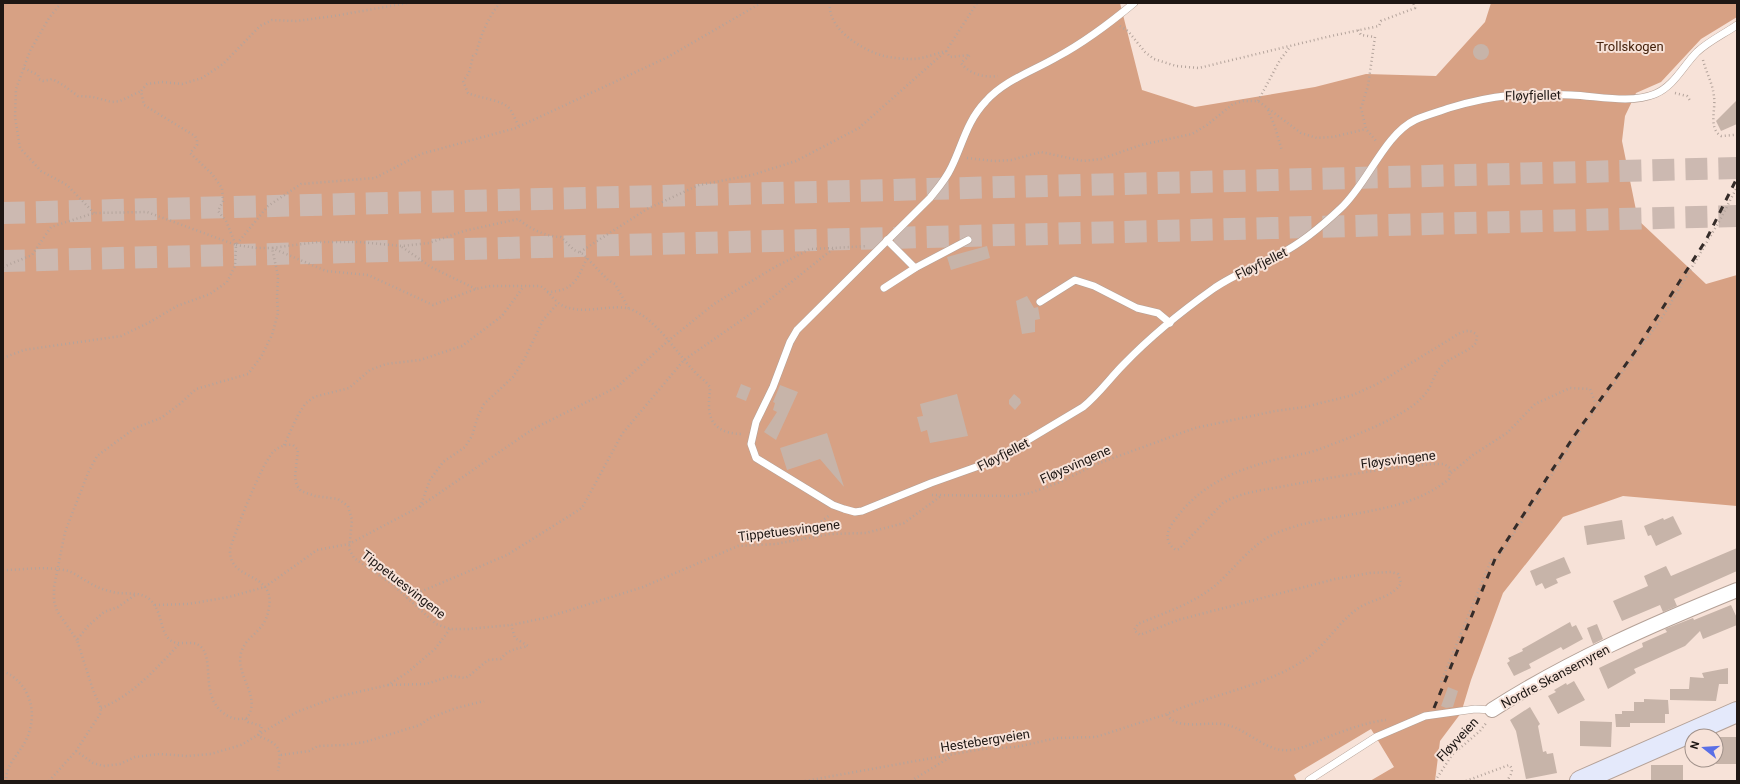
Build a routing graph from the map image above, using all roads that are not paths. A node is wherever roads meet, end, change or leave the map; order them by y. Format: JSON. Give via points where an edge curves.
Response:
{"nodes":[{"id":1,"x":1134,"y":3,"type":"edge"},
{"id":2,"x":1737,"y":25,"type":"edge"},
{"id":3,"x":968,"y":240,"type":"dead end"},
{"id":4,"x":884,"y":243,"type":"junction"},
{"id":5,"x":915,"y":268,"type":"junction"},
{"id":6,"x":884,"y":288,"type":"dead end"},
{"id":7,"x":1040,"y":302,"type":"dead end"},
{"id":8,"x":1170,"y":323,"type":"junction"},
{"id":9,"x":1737,"y":590,"type":"edge"},
{"id":10,"x":1492,"y":710,"type":"joint"},
{"id":11,"x":1737,"y":712,"type":"edge"},
{"id":12,"x":1309,"y":780,"type":"edge"},
{"id":13,"x":1580,"y":781,"type":"edge"}],
"edges":[{"from":1,"to":4,"type":"lane","name":"Fløyfjellet","via":[[1113,21],[1058,57],[1013,79],[986,100],[966,130],[942,183]]},
{"from":2,"to":8,"type":"lane","name":"Fløyfjellet","via":[[1699,51],[1664,89],[1656,94],[1640,98],[1530,94],[1486,98],[1414,121],[1398,131],[1355,194],[1322,224],[1296,245],[1228,278]]},
{"from":3,"to":5,"type":"lane"},
{"from":4,"to":5,"type":"lane"},
{"from":4,"to":8,"type":"lane","name":"Fløyfjellet","via":[[797,330],[752,435],[752,448],[756,458],[844,510],[862,511],[993,461],[1083,407],[1101,391],[1123,364]]},
{"from":5,"to":6,"type":"lane"},
{"from":7,"to":8,"type":"lane","via":[[1075,280],[1094,286],[1137,308],[1158,313]]},
{"from":9,"to":10,"type":"street","name":"Nordre Skansemyren","via":[[1591,655]]},
{"from":10,"to":12,"type":"lane","name":"Nordre Skansemyren","via":[[1475,708],[1425,716],[1376,737]]},
{"from":11,"to":13,"type":"street"}]}
